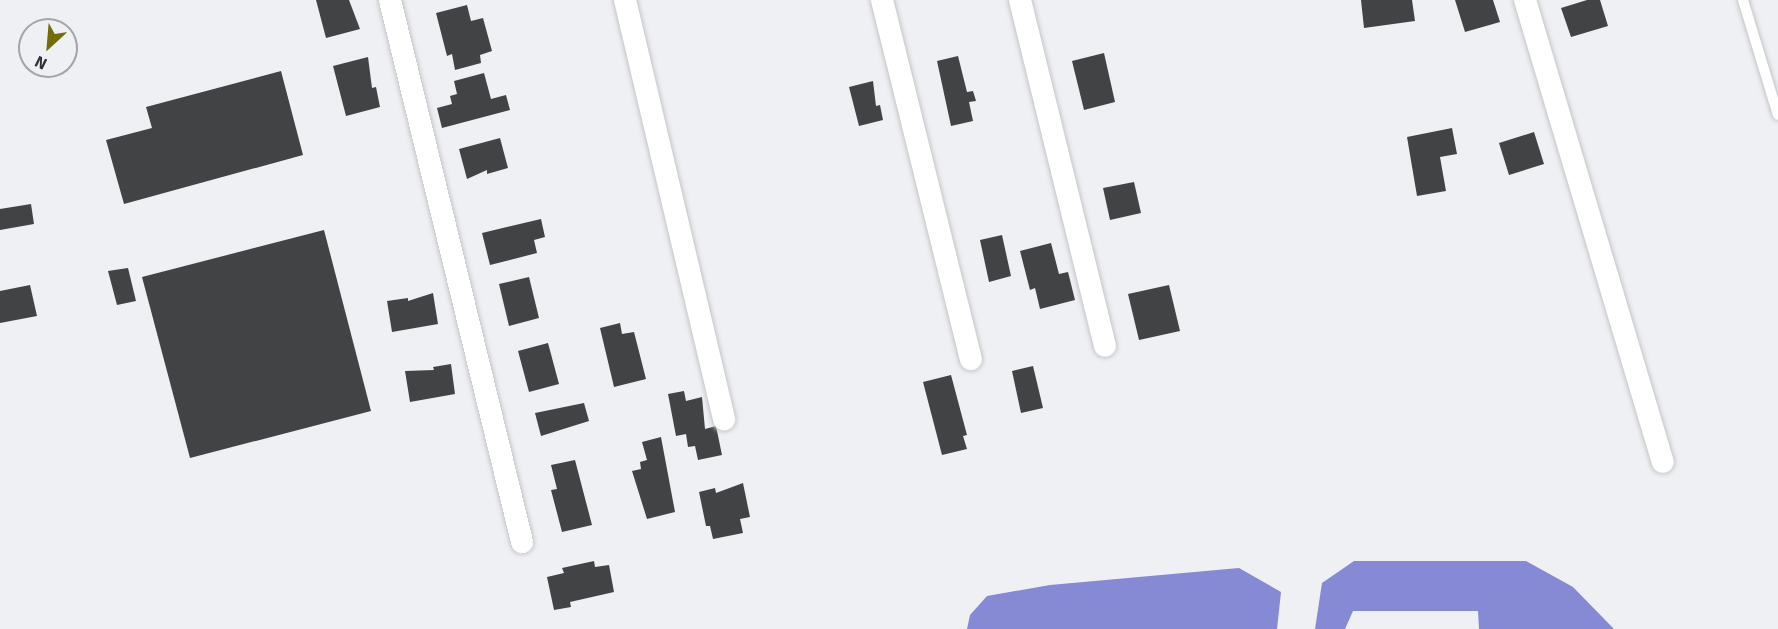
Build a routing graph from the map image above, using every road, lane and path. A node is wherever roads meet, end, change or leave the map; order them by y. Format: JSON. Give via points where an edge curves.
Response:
{"nodes":[{"id":1,"x":390,"y":0,"type":"edge"},
{"id":2,"x":625,"y":0,"type":"edge"},
{"id":3,"x":882,"y":0,"type":"edge"},
{"id":4,"x":1020,"y":0,"type":"edge"},
{"id":5,"x":1525,"y":0,"type":"edge"},
{"id":6,"x":1743,"y":0,"type":"edge"},
{"id":7,"x":1778,"y":115,"type":"edge"},
{"id":8,"x":1105,"y":345,"type":"dead end"},
{"id":9,"x":971,"y":359,"type":"dead end"},
{"id":10,"x":724,"y":419,"type":"dead end"},
{"id":11,"x":1663,"y":462,"type":"dead end"},
{"id":12,"x":522,"y":542,"type":"dead end"}],
"edges":[{"from":1,"to":12,"type":"street"},
{"from":2,"to":10,"type":"street"},
{"from":3,"to":9,"type":"street"},
{"from":4,"to":8,"type":"street"},
{"from":5,"to":11,"type":"street"},
{"from":6,"to":7,"type":"lane"}]}
